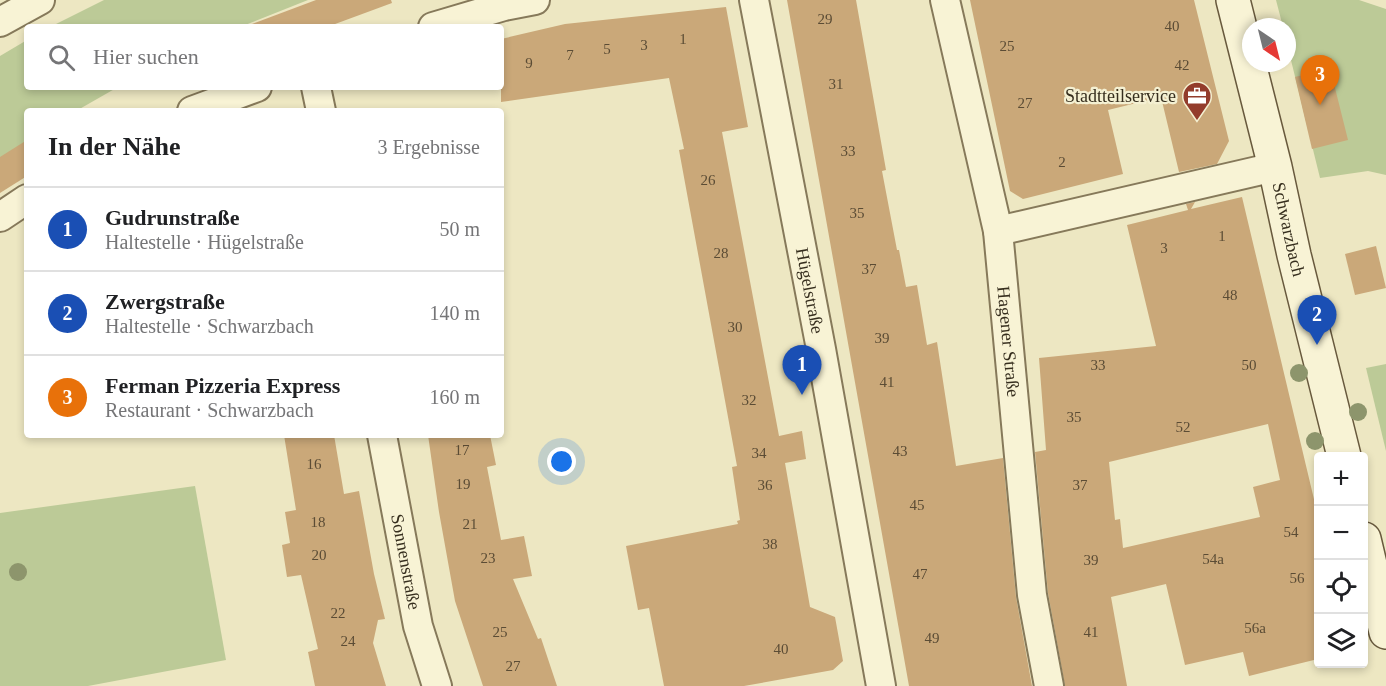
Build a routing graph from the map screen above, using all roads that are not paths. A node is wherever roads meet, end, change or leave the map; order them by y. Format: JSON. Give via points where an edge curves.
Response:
{"nodes":[{"id":1,"x":40,"y":0,"type":"edge"},
{"id":2,"x":535,"y":0,"type":"edge"},
{"id":3,"x":754,"y":0,"type":"edge"},
{"id":4,"x":945,"y":0,"type":"edge"},
{"id":5,"x":1233,"y":0,"type":"edge"},
{"id":6,"x":0,"y":22,"type":"edge"},
{"id":7,"x":443,"y":24,"type":"edge"},
{"id":8,"x":248,"y":90,"type":"edge"},
{"id":9,"x":317,"y":90,"type":"edge"},
{"id":10,"x":200,"y":108,"type":"edge"},
{"id":11,"x":320,"y":108,"type":"edge"},
{"id":12,"x":1275,"y":166,"type":"junction"},
{"id":13,"x":24,"y":201,"type":"edge"},
{"id":14,"x":0,"y":217,"type":"edge"},
{"id":15,"x":998,"y":231,"type":"junction"},
{"id":16,"x":383,"y":438,"type":"edge"},
{"id":17,"x":1343,"y":452,"type":"edge"},
{"id":18,"x":1368,"y":556,"type":"edge"},
{"id":19,"x":1386,"y":632,"type":"edge"},
{"id":20,"x":437,"y":686,"type":"edge"},
{"id":21,"x":881,"y":686,"type":"edge"},
{"id":22,"x":1049,"y":686,"type":"edge"}],
"edges":[{"from":1,"to":6,"type":"street"},
{"from":2,"to":7,"type":"street"},
{"from":3,"to":21,"type":"street","name":"Hügelstraße"},
{"from":4,"to":15,"type":"street","name":"Hagener Straße"},
{"from":5,"to":12,"type":"street","name":"Schwarzbach"},
{"from":8,"to":10,"type":"street"},
{"from":9,"to":11,"type":"street"},
{"from":12,"to":15,"type":"street"},
{"from":12,"to":17,"type":"street","name":"Schwarzbach"},
{"from":13,"to":14,"type":"street"},
{"from":15,"to":22,"type":"street","name":"Hagener Straße","via":[[1032,595]]},
{"from":16,"to":20,"type":"street","name":"Sonnenstraße","via":[[418,626]]},
{"from":18,"to":19,"type":"street"}]}
